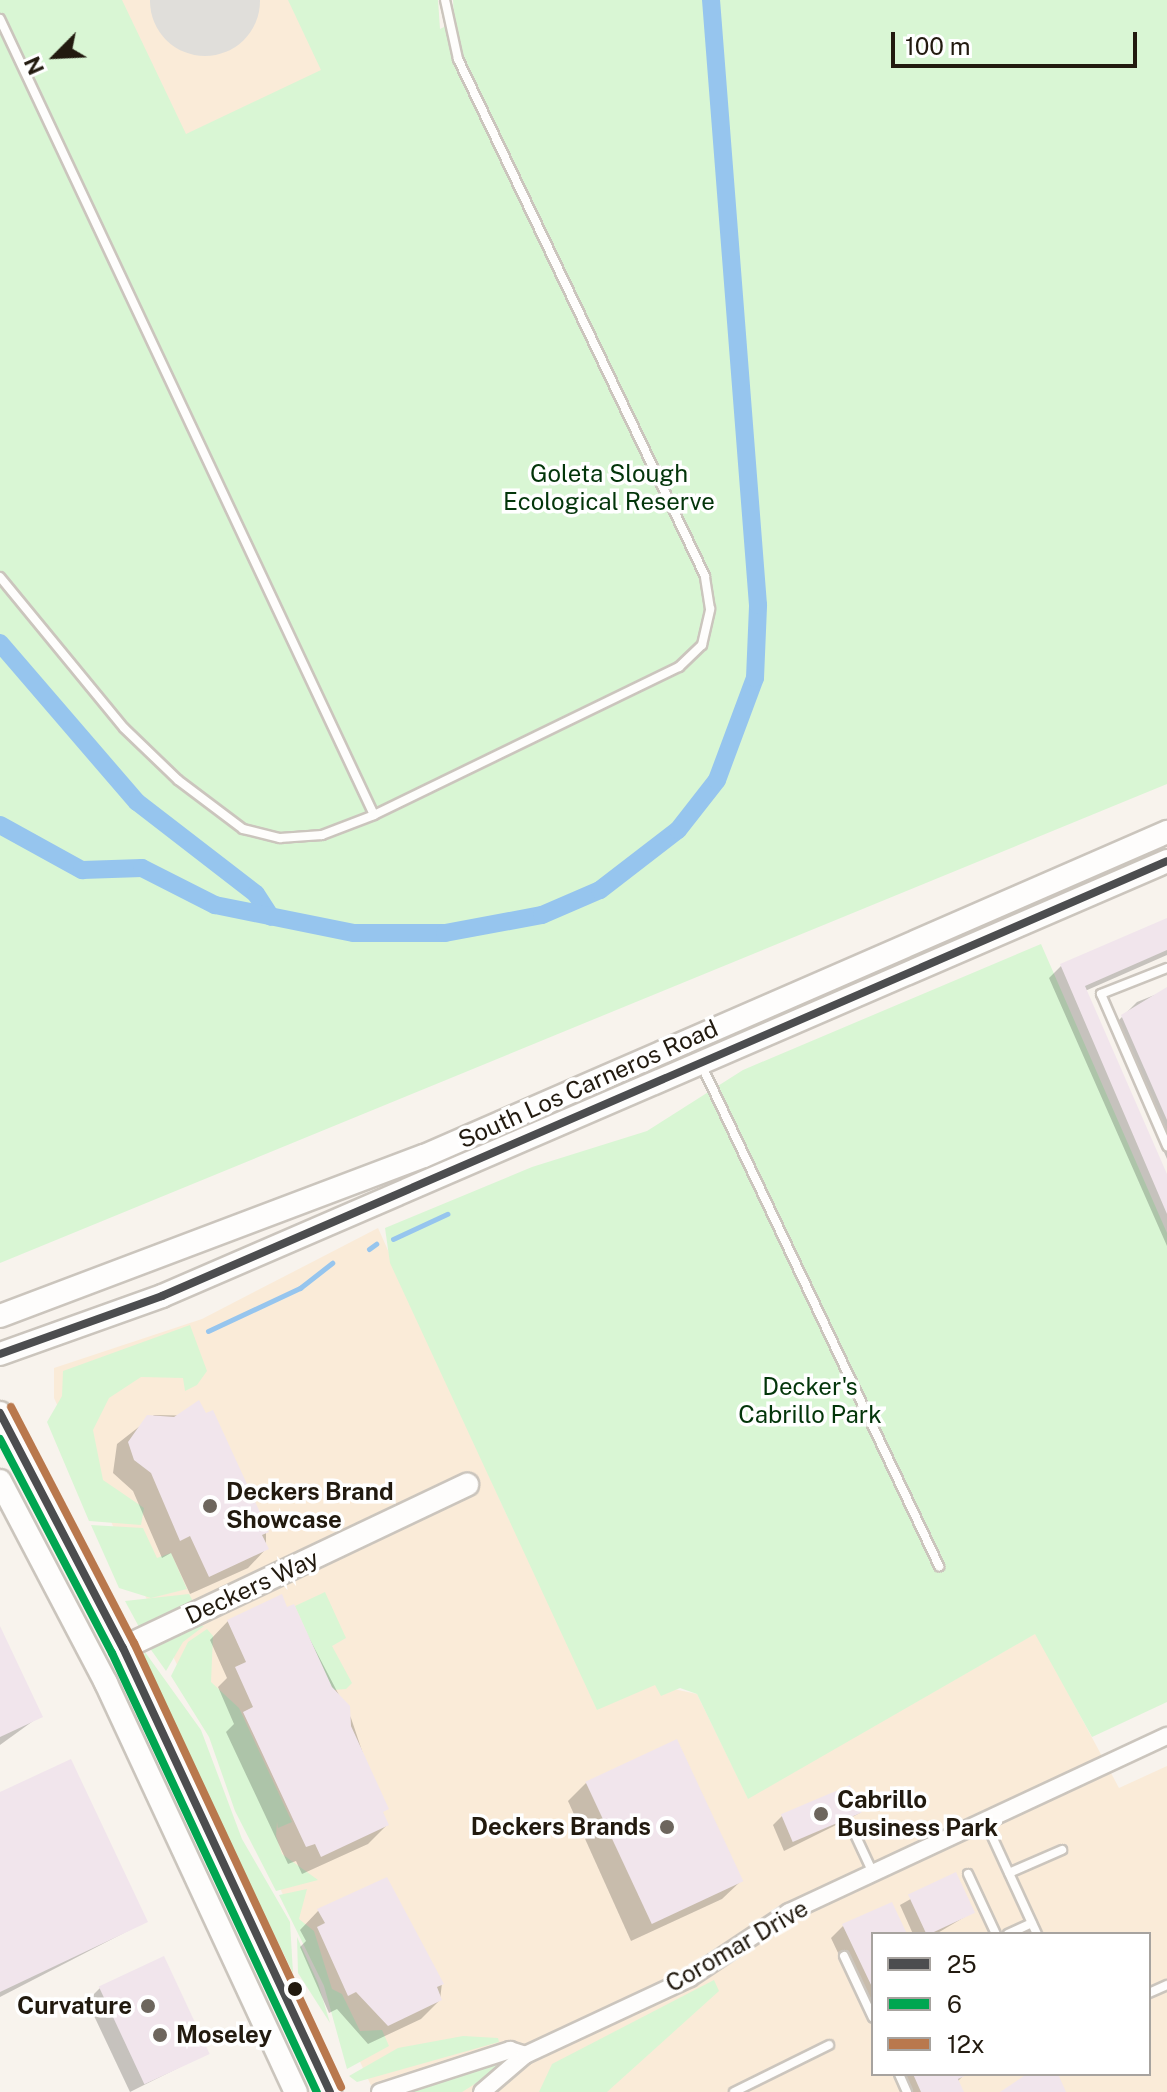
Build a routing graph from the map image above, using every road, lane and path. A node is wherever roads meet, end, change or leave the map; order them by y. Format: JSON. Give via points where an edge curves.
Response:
{"nodes":[{"id":1,"x":445,"y":0,"type":"edge"},
{"id":2,"x":0,"y":19,"type":"edge"},
{"id":3,"x":0,"y":577,"type":"edge"},
{"id":4,"x":374,"y":815,"type":"junction"},
{"id":5,"x":1167,"y":832,"type":"edge"},
{"id":6,"x":1167,"y":861,"type":"edge"},
{"id":7,"x":1167,"y":968,"type":"edge"},
{"id":8,"x":700,"y":1063,"type":"junction"},
{"id":9,"x":1167,"y":1146,"type":"edge"},
{"id":10,"x":0,"y":1316,"type":"edge"},
{"id":11,"x":0,"y":1354,"type":"edge"},
{"id":12,"x":0,"y":1413,"type":"edge"},
{"id":13,"x":0,"y":1481,"type":"edge"},
{"id":14,"x":467,"y":1485,"type":"dead end"},
{"id":15,"x":939,"y":1566,"type":"dead end"},
{"id":16,"x":123,"y":1648,"type":"junction"},
{"id":17,"x":1167,"y":1736,"type":"edge"},
{"id":18,"x":985,"y":1821,"type":"junction"},
{"id":19,"x":852,"y":1828,"type":"dead end"},
{"id":20,"x":1062,"y":1850,"type":"dead end"},
{"id":21,"x":873,"y":1873,"type":"junction"},
{"id":22,"x":1009,"y":1873,"type":"junction"},
{"id":23,"x":968,"y":1874,"type":"dead end"},
{"id":24,"x":1032,"y":1923,"type":"junction"},
{"id":25,"x":995,"y":1932,"type":"edge"},
{"id":26,"x":1012,"y":1932,"type":"edge"},
{"id":27,"x":1036,"y":1932,"type":"edge"},
{"id":28,"x":844,"y":1956,"type":"dead end"},
{"id":29,"x":871,"y":2014,"type":"edge"},
{"id":30,"x":829,"y":2045,"type":"dead end"},
{"id":31,"x":525,"y":2055,"type":"junction"},
{"id":32,"x":296,"y":2092,"type":"edge"},
{"id":33,"x":330,"y":2092,"type":"edge"},
{"id":34,"x":380,"y":2092,"type":"edge"},
{"id":35,"x":482,"y":2092,"type":"edge"},
{"id":36,"x":734,"y":2092,"type":"edge"}],
"edges":[{"from":1,"to":4,"type":"lane","via":[[458,59],[705,576],[710,609],[702,645],[679,667]]},
{"from":2,"to":4,"type":"lane"},
{"from":3,"to":4,"type":"lane","via":[[124,728],[212,810],[243,829],[280,838],[322,835]]},
{"from":5,"to":10,"type":"main road","name":"South Los Carneros Road","via":[[387,1171]]},
{"from":6,"to":8,"type":"main road","name":"South Los Carneros Road"},
{"from":7,"to":9,"type":"lane","via":[[1101,994]]},
{"from":8,"to":11,"type":"main road","name":"South Los Carneros Road","via":[[162,1296]]},
{"from":8,"to":15,"type":"lane"},
{"from":12,"to":16,"type":"main road"},
{"from":13,"to":32,"type":"main road","via":[[106,1683]]},
{"from":14,"to":16,"type":"main road","name":"Deckers Way"},
{"from":16,"to":33,"type":"main road"},
{"from":17,"to":18,"type":"street","name":"Coromar Drive"},
{"from":18,"to":21,"type":"street","name":"Coromar Drive"},
{"from":18,"to":22,"type":"lane"},
{"from":19,"to":21,"type":"lane"},
{"from":20,"to":22,"type":"lane"},
{"from":21,"to":31,"type":"street","name":"Coromar Drive","via":[[789,1912],[690,1978]]},
{"from":22,"to":24,"type":"lane"},
{"from":23,"to":25,"type":"lane"},
{"from":24,"to":26,"type":"lane"},
{"from":24,"to":27,"type":"lane"},
{"from":28,"to":29,"type":"lane"},
{"from":30,"to":36,"type":"lane"},
{"from":31,"to":34,"type":"street","name":"Coromar Drive","via":[[510,2050]]},
{"from":31,"to":35,"type":"street","name":"Coromar Drive"}]}
